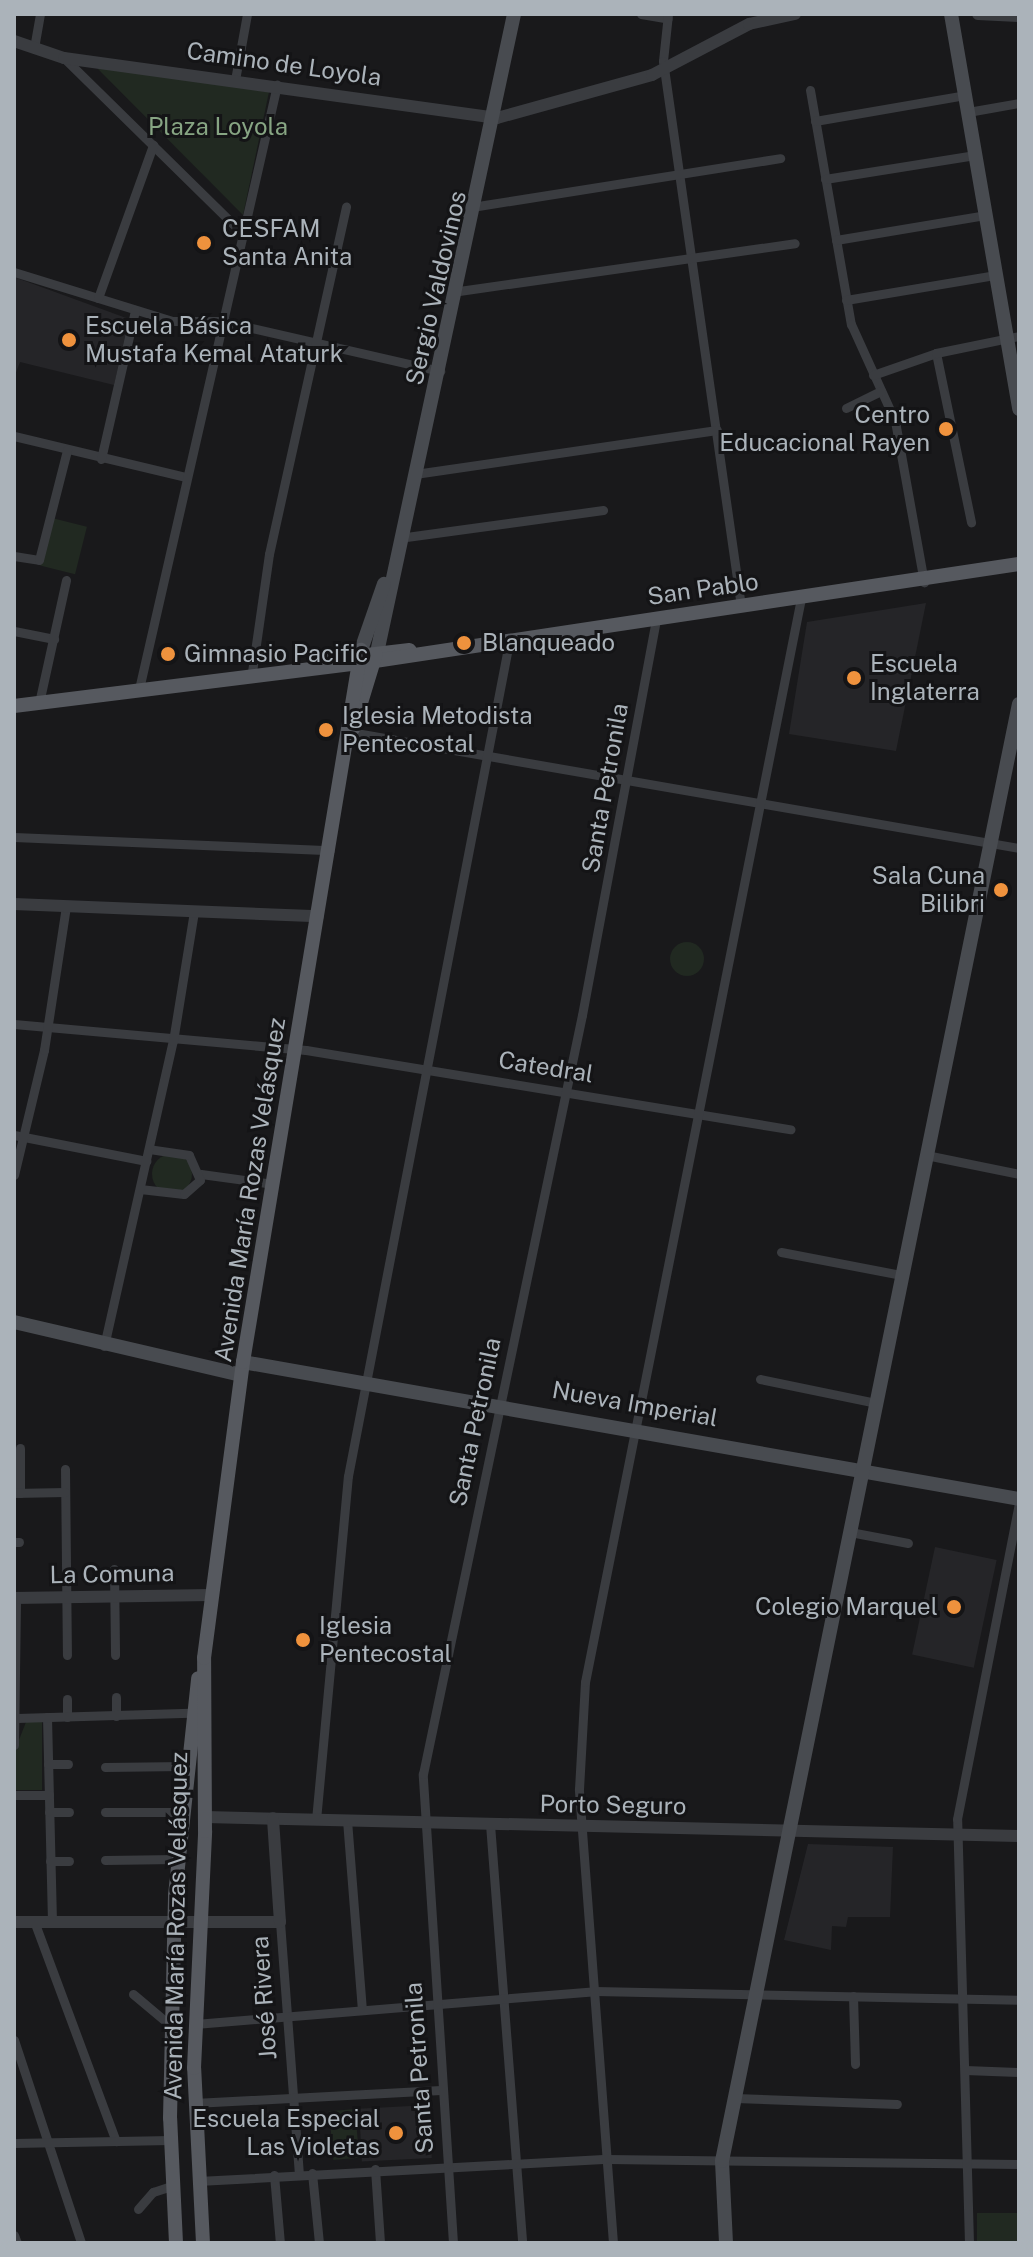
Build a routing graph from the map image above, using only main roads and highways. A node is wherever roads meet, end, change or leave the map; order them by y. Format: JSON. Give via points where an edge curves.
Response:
{"nodes":[{"id":1,"x":514,"y":14,"type":"edge"},
{"id":2,"x":951,"y":14,"type":"edge"},
{"id":3,"x":1013,"y":337,"type":"edge"},
{"id":4,"x":1019,"y":409,"type":"edge"},
{"id":5,"x":1019,"y":564,"type":"edge"},
{"id":6,"x":392,"y":570,"type":"junction"},
{"id":7,"x":999,"y":572,"type":"junction"},
{"id":8,"x":1019,"y":574,"type":"edge"},
{"id":9,"x":376,"y":655,"type":"junction"},
{"id":10,"x":360,"y":656,"type":"junction"},
{"id":11,"x":1019,"y":704,"type":"edge"},
{"id":12,"x":14,"y":706,"type":"edge"},
{"id":13,"x":350,"y":732,"type":"junction"},
{"id":14,"x":14,"y":1322,"type":"edge"},
{"id":15,"x":242,"y":1369,"type":"junction"},
{"id":16,"x":863,"y":1467,"type":"junction"},
{"id":17,"x":1019,"y":1502,"type":"edge"},
{"id":18,"x":204,"y":1658,"type":"junction"},
{"id":19,"x":176,"y":2243,"type":"edge"},
{"id":20,"x":203,"y":2243,"type":"edge"},
{"id":21,"x":726,"y":2243,"type":"edge"}],
"edges":[{"from":1,"to":6,"type":"main road","name":"Sergio Valdovinos","via":[[478,206]]},
{"from":2,"to":3,"type":"main road","via":[[996,275]]},
{"from":3,"to":4,"type":"main road"},
{"from":5,"to":7,"type":"main road","name":"San Pablo"},
{"from":6,"to":9,"type":"main road","name":"Sergio Valdovinos"},
{"from":6,"to":10,"type":"main road","name":"Sergio Valdovinos"},
{"from":7,"to":8,"type":"main road","name":"San Pablo"},
{"from":7,"to":9,"type":"main road","name":"San Pablo"},
{"from":9,"to":10,"type":"main road","name":"San Pablo"},
{"from":9,"to":13,"type":"main road","name":"Avenida María Rozas Velásquez"},
{"from":10,"to":12,"type":"main road","name":"San Pablo"},
{"from":10,"to":13,"type":"main road","name":"Avenida María Rozas Velásquez"},
{"from":11,"to":16,"type":"main road"},
{"from":13,"to":15,"type":"main road","name":"Avenida María Rozas Velásquez"},
{"from":14,"to":15,"type":"main road","name":"Nueva Imperial","via":[[104,1348]]},
{"from":15,"to":16,"type":"main road","name":"Nueva Imperial","via":[[364,1382]]},
{"from":15,"to":18,"type":"main road","name":"Avenida María Rozas Velásquez"},
{"from":16,"to":17,"type":"main road","name":"Nueva Imperial"},
{"from":16,"to":21,"type":"main road","via":[[722,2161]]},
{"from":18,"to":19,"type":"main road","name":"Avenida María Rozas Velásquez","via":[[190,1713],[176,1859],[170,2025]]},
{"from":18,"to":20,"type":"main road","name":"Avenida María Rozas Velásquez","via":[[205,1817],[194,2103]]}]}
